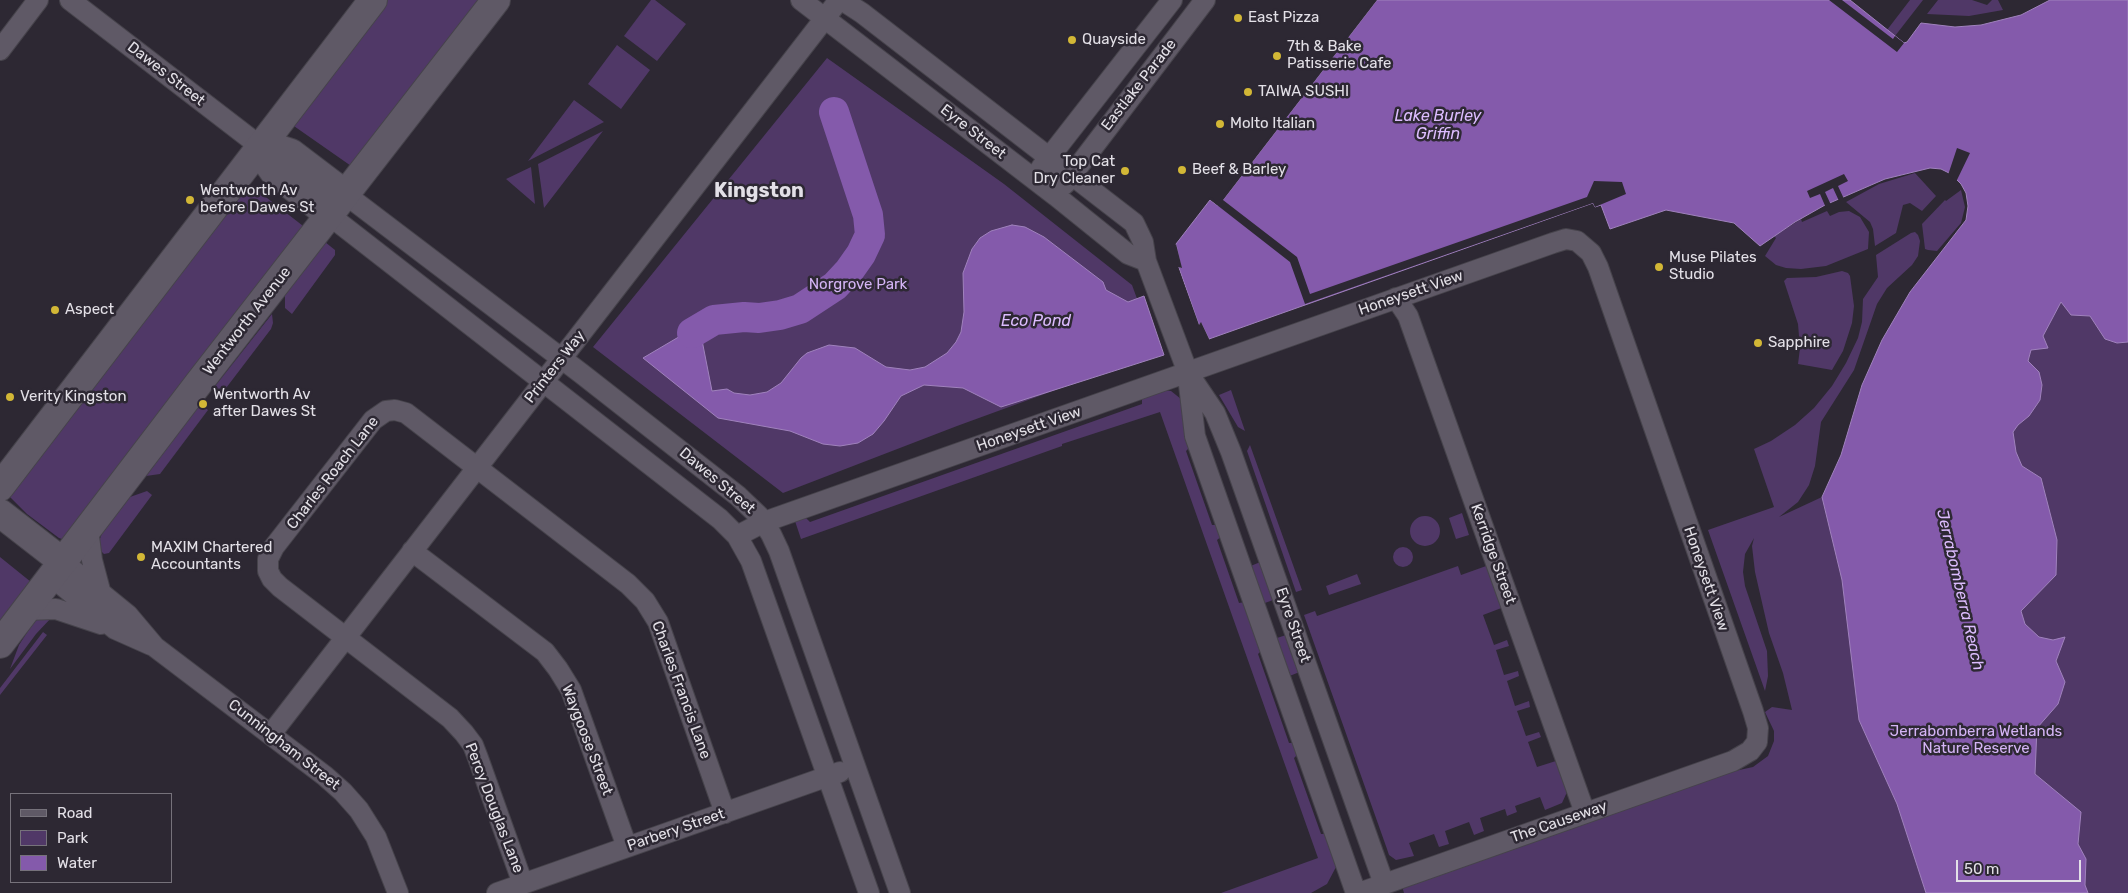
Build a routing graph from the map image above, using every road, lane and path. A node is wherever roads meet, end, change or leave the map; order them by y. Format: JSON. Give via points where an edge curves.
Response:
{"nodes":[{"id":1,"x":38,"y":0,"type":"edge"},
{"id":2,"x":70,"y":0,"type":"edge"},
{"id":3,"x":373,"y":0,"type":"edge"},
{"id":4,"x":496,"y":0,"type":"edge"},
{"id":5,"x":801,"y":0,"type":"edge"},
{"id":6,"x":840,"y":0,"type":"edge"},
{"id":7,"x":1172,"y":0,"type":"edge"},
{"id":8,"x":1205,"y":0,"type":"edge"},
{"id":9,"x":825,"y":18,"type":"junction"},
{"id":10,"x":0,"y":50,"type":"edge"},
{"id":11,"x":261,"y":147,"type":"junction"},
{"id":12,"x":1050,"y":157,"type":"junction"},
{"id":13,"x":1072,"y":174,"type":"junction"},
{"id":14,"x":1033,"y":178,"type":"junction"},
{"id":15,"x":345,"y":194,"type":"junction"},
{"id":16,"x":1056,"y":196,"type":"junction"},
{"id":17,"x":329,"y":215,"type":"junction"},
{"id":18,"x":403,"y":237,"type":"junction"},
{"id":19,"x":386,"y":260,"type":"junction"},
{"id":20,"x":1146,"y":261,"type":"junction"},
{"id":21,"x":1396,"y":298,"type":"junction"},
{"id":22,"x":562,"y":358,"type":"junction"},
{"id":23,"x":1188,"y":372,"type":"junction"},
{"id":24,"x":543,"y":383,"type":"junction"},
{"id":25,"x":11,"y":462,"type":"edge"},
{"id":26,"x":477,"y":469,"type":"junction"},
{"id":27,"x":0,"y":487,"type":"edge"},
{"id":28,"x":0,"y":513,"type":"edge"},
{"id":29,"x":764,"y":522,"type":"junction"},
{"id":30,"x":88,"y":529,"type":"junction"},
{"id":31,"x":0,"y":536,"type":"edge"},
{"id":32,"x":737,"y":536,"type":"junction"},
{"id":33,"x":412,"y":551,"type":"junction"},
{"id":34,"x":57,"y":569,"type":"junction"},
{"id":35,"x":101,"y":594,"type":"junction"},
{"id":36,"x":25,"y":610,"type":"junction"},
{"id":37,"x":115,"y":629,"type":"junction"},
{"id":38,"x":346,"y":639,"type":"junction"},
{"id":39,"x":0,"y":644,"type":"edge"},
{"id":40,"x":156,"y":646,"type":"junction"},
{"id":41,"x":271,"y":734,"type":"junction"},
{"id":42,"x":1755,"y":746,"type":"joint"},
{"id":43,"x":855,"y":767,"type":"junction"},
{"id":44,"x":827,"y":777,"type":"junction"},
{"id":45,"x":725,"y":812,"type":"junction"},
{"id":46,"x":1585,"y":813,"type":"junction"},
{"id":47,"x":627,"y":847,"type":"junction"},
{"id":48,"x":523,"y":884,"type":"junction"},
{"id":49,"x":1384,"y":884,"type":"junction"},
{"id":50,"x":398,"y":893,"type":"edge"},
{"id":51,"x":498,"y":893,"type":"edge"},
{"id":52,"x":869,"y":893,"type":"edge"},
{"id":53,"x":900,"y":893,"type":"edge"},
{"id":54,"x":1358,"y":893,"type":"edge"}],
"edges":[{"from":1,"to":10,"type":"street"},
{"from":2,"to":11,"type":"street","name":"Dawes Street"},
{"from":3,"to":11,"type":"main road"},
{"from":4,"to":15,"type":"main road","name":"Wentworth Avenue"},
{"from":5,"to":9,"type":"street","name":"Eyre Street"},
{"from":6,"to":9,"type":"street","name":"Printers Way"},
{"from":6,"to":12,"type":"street","name":"Eyre Street","via":[[862,13]]},
{"from":7,"to":12,"type":"street","name":"Eastlake Parade"},
{"from":8,"to":13,"type":"street","name":"Eastlake Parade"},
{"from":9,"to":14,"type":"street","name":"Eyre Street"},
{"from":9,"to":22,"type":"street","name":"Printers Way"},
{"from":11,"to":15,"type":"main road","via":[[291,153]]},
{"from":11,"to":17,"type":"main road","via":[[274,172]]},
{"from":11,"to":25,"type":"main road"},
{"from":12,"to":13,"type":"street","name":"Eyre Street"},
{"from":12,"to":14,"type":"street","name":"Eastlake Parade"},
{"from":13,"to":16,"type":"street","name":"Eastlake Parade"},
{"from":13,"to":20,"type":"street","name":"Eyre Street","via":[[1134,223],[1143,242]]},
{"from":14,"to":16,"type":"street","name":"Eyre Street"},
{"from":15,"to":17,"type":"main road","name":"Wentworth Avenue"},
{"from":15,"to":18,"type":"street","name":"Dawes Street"},
{"from":16,"to":20,"type":"street","name":"Eyre Street","via":[[1128,254]]},
{"from":17,"to":19,"type":"street","name":"Dawes Street"},
{"from":17,"to":30,"type":"main road","name":"Wentworth Avenue"},
{"from":18,"to":19,"type":"street"},
{"from":18,"to":22,"type":"street","name":"Dawes Street"},
{"from":19,"to":24,"type":"street","name":"Dawes Street"},
{"from":20,"to":23,"type":"street","name":"Eyre Street"},
{"from":21,"to":23,"type":"street","name":"Honeysett View"},
{"from":21,"to":42,"type":"street","name":"Honeysett View","via":[[1562,239],[1577,241],[1591,253],[1753,711],[1759,732]]},
{"from":21,"to":46,"type":"street","name":"Kerridge Street","via":[[1408,316]]},
{"from":22,"to":24,"type":"street","name":"Printers Way"},
{"from":22,"to":29,"type":"street","name":"Dawes Street","via":[[738,496]]},
{"from":23,"to":29,"type":"street","name":"Honeysett View"},
{"from":23,"to":49,"type":"street","name":"Eyre Street","via":[[1215,413],[1232,452]]},
{"from":23,"to":54,"type":"street","name":"Eyre Street","via":[[1195,436]]},
{"from":24,"to":26,"type":"street","name":"Printers Way"},
{"from":24,"to":32,"type":"street","name":"Dawes Street","via":[[720,519]]},
{"from":25,"to":27,"type":"main road"},
{"from":26,"to":33,"type":"street","name":"Printers Way"},
{"from":26,"to":38,"type":"street","name":"Charles Roach Lane","via":[[406,414],[397,410],[386,411],[373,420],[279,540],[268,559],[272,579]]},
{"from":26,"to":45,"type":"street","name":"Charles Francis Lane","via":[[628,584],[648,605],[658,622]]},
{"from":28,"to":34,"type":"main road","name":"Cunningham Street"},
{"from":29,"to":32,"type":"street","name":"Honeysett View"},
{"from":29,"to":43,"type":"street","name":"Dawes Street","via":[[777,546]]},
{"from":30,"to":34,"type":"main road","name":"Wentworth Avenue"},
{"from":30,"to":35,"type":"street"},
{"from":31,"to":34,"type":"main road","name":"Cunningham Street"},
{"from":32,"to":44,"type":"street","name":"Dawes Street","via":[[751,561]]},
{"from":33,"to":38,"type":"street","name":"Printers Way"},
{"from":33,"to":47,"type":"street","name":"Waygoose Street","via":[[545,652],[558,669],[571,690]]},
{"from":34,"to":35,"type":"street","name":"Cunningham Street"},
{"from":34,"to":36,"type":"main road","name":"Wentworth Avenue"},
{"from":34,"to":37,"type":"street","name":"Cunningham Street"},
{"from":35,"to":40,"type":"street","name":"Cunningham Street","via":[[128,615]]},
{"from":36,"to":37,"type":"street","name":"Cunningham Street","via":[[59,610]]},
{"from":36,"to":39,"type":"main road","name":"Wentworth Avenue"},
{"from":37,"to":40,"type":"street","name":"Cunningham Street"},
{"from":38,"to":41,"type":"street","name":"Printers Way"},
{"from":38,"to":48,"type":"street","name":"Percy Douglas Lane","via":[[450,718],[468,737]]},
{"from":40,"to":41,"type":"street","name":"Cunningham Street"},
{"from":41,"to":50,"type":"street","name":"Cunningham Street","via":[[325,776],[359,810],[380,843]]},
{"from":42,"to":46,"type":"street","name":"The Causeway","via":[[1733,761]]},
{"from":43,"to":44,"type":"street","name":"Parbery Street"},
{"from":43,"to":53,"type":"street","name":"Dawes Street"},
{"from":44,"to":45,"type":"street","name":"Parbery Street"},
{"from":44,"to":52,"type":"street","name":"Dawes Street"},
{"from":45,"to":47,"type":"street","name":"Parbery Street"},
{"from":46,"to":49,"type":"street","name":"The Causeway"},
{"from":47,"to":48,"type":"street","name":"Parbery Street"},
{"from":48,"to":51,"type":"street","name":"Parbery Street"},
{"from":49,"to":54,"type":"street","name":"The Causeway"}]}
